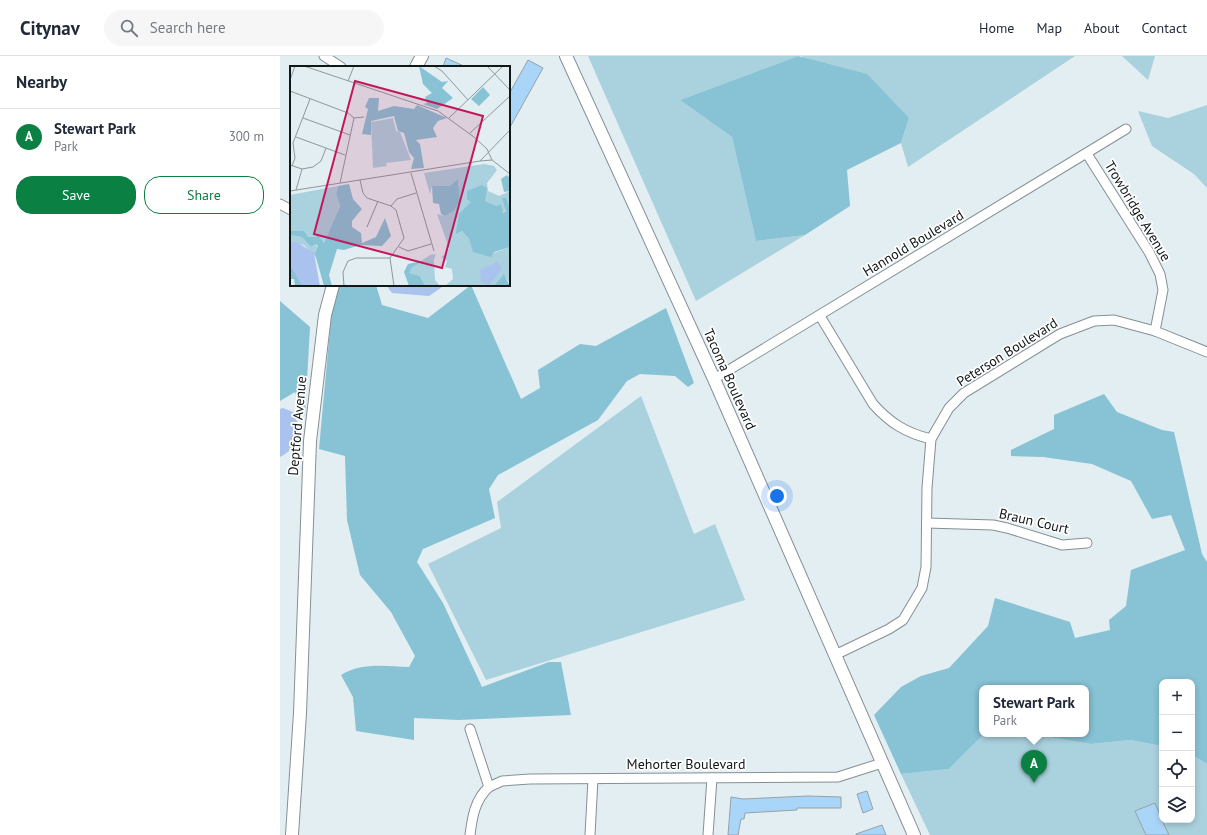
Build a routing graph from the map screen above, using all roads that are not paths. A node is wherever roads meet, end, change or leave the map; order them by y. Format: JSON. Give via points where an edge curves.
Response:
{"nodes":[{"id":1,"x":324,"y":56,"type":"edge"},
{"id":2,"x":422,"y":56,"type":"edge"},
{"id":3,"x":566,"y":56,"type":"edge"},
{"id":4,"x":339,"y":66,"type":"edge"},
{"id":5,"x":417,"y":66,"type":"edge"},
{"id":6,"x":1126,"y":129,"type":"dead end"},
{"id":7,"x":1087,"y":154,"type":"junction"},
{"id":8,"x":280,"y":204,"type":"edge"},
{"id":9,"x":290,"y":209,"type":"edge"},
{"id":10,"x":333,"y":286,"type":"edge"},
{"id":11,"x":820,"y":316,"type":"junction"},
{"id":12,"x":1155,"y":331,"type":"junction"},
{"id":13,"x":1207,"y":352,"type":"edge"},
{"id":14,"x":714,"y":379,"type":"junction"},
{"id":15,"x":931,"y":439,"type":"junction"},
{"id":16,"x":927,"y":523,"type":"junction"},
{"id":17,"x":1087,"y":543,"type":"dead end"},
{"id":18,"x":835,"y":655,"type":"junction"},
{"id":19,"x":470,"y":729,"type":"dead end"},
{"id":20,"x":882,"y":763,"type":"junction"},
{"id":21,"x":712,"y":778,"type":"junction"},
{"id":22,"x":593,"y":780,"type":"junction"},
{"id":23,"x":489,"y":787,"type":"junction"},
{"id":24,"x":292,"y":835,"type":"edge"},
{"id":25,"x":470,"y":835,"type":"edge"},
{"id":26,"x":590,"y":835,"type":"edge"},
{"id":27,"x":708,"y":835,"type":"edge"},
{"id":28,"x":914,"y":835,"type":"edge"}],
"edges":[{"from":1,"to":4,"type":"street"},
{"from":2,"to":5,"type":"street"},
{"from":3,"to":14,"type":"street","name":"Tacoma Boulevard"},
{"from":6,"to":7,"type":"street","name":"Hannold Boulevard"},
{"from":7,"to":11,"type":"street","name":"Hannold Boulevard"},
{"from":7,"to":12,"type":"street","name":"Trowbridge Avenue","via":[[1149,252],[1160,274],[1163,290]]},
{"from":8,"to":9,"type":"street"},
{"from":10,"to":24,"type":"street","name":"Deptford Avenue","via":[[325,315],[310,441],[300,713]]},
{"from":11,"to":14,"type":"street","name":"Hannold Boulevard"},
{"from":11,"to":15,"type":"street","via":[[873,404],[904,431]]},
{"from":12,"to":13,"type":"street","name":"Peterson Boulevard"},
{"from":12,"to":15,"type":"street","name":"Peterson Boulevard","via":[[1114,320],[1094,321],[1060,334],[964,393],[949,408]]},
{"from":14,"to":18,"type":"street","name":"Tacoma Boulevard"},
{"from":15,"to":16,"type":"street","name":"Peterson Boulevard"},
{"from":16,"to":17,"type":"street","name":"Braun Court","via":[[993,526],[1062,545]]},
{"from":16,"to":18,"type":"street","name":"Peterson Boulevard","via":[[926,567],[922,588],[903,620]]},
{"from":18,"to":20,"type":"street","name":"Tacoma Boulevard"},
{"from":19,"to":23,"type":"street"},
{"from":20,"to":21,"type":"street","name":"Mehorter Boulevard","via":[[838,776]]},
{"from":20,"to":28,"type":"street","name":"Tacoma Boulevard"},
{"from":21,"to":22,"type":"street","name":"Mehorter Boulevard"},
{"from":21,"to":27,"type":"street"},
{"from":22,"to":23,"type":"street","name":"Mehorter Boulevard","via":[[530,779],[502,782]]},
{"from":22,"to":26,"type":"street"},
{"from":23,"to":25,"type":"street","via":[[482,793],[474,812]]}]}
